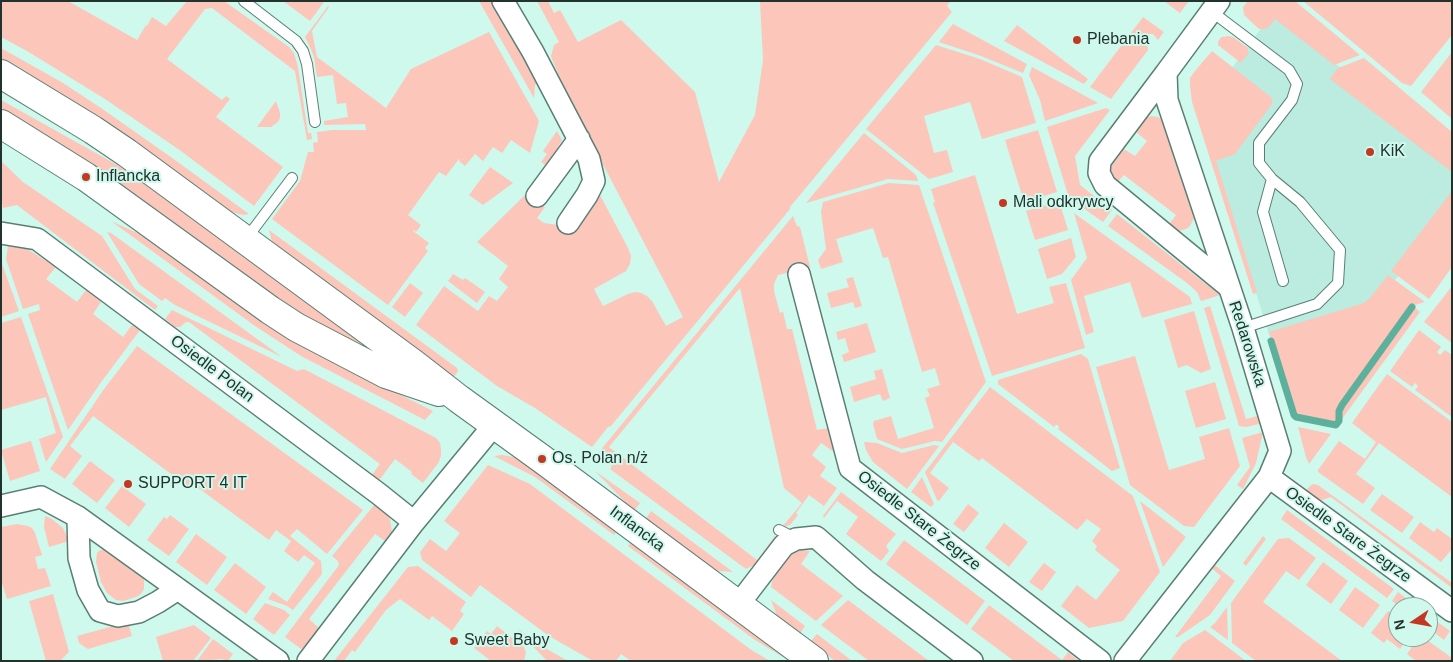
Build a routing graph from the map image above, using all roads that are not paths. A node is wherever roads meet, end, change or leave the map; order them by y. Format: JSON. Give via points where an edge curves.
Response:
{"nodes":[{"id":1,"x":244,"y":1,"type":"edge"},
{"id":2,"x":504,"y":1,"type":"edge"},
{"id":3,"x":1215,"y":6,"type":"edge"},
{"id":4,"x":1166,"y":72,"type":"junction"},
{"id":5,"x":1,"y":74,"type":"edge"},
{"id":6,"x":315,"y":122,"type":"dead end"},
{"id":7,"x":1,"y":124,"type":"edge"},
{"id":8,"x":579,"y":139,"type":"junction"},
{"id":9,"x":292,"y":178,"type":"dead end"},
{"id":10,"x":1272,"y":179,"type":"junction"},
{"id":11,"x":537,"y":196,"type":"dead end"},
{"id":12,"x":568,"y":223,"type":"dead end"},
{"id":13,"x":1,"y":233,"type":"edge"},
{"id":14,"x":245,"y":239,"type":"junction"},
{"id":15,"x":799,"y":274,"type":"dead end"},
{"id":16,"x":1283,"y":281,"type":"dead end"},
{"id":17,"x":1229,"y":287,"type":"junction"},
{"id":18,"x":1243,"y":328,"type":"junction"},
{"id":19,"x":459,"y":399,"type":"junction"},
{"id":20,"x":494,"y":425,"type":"junction"},
{"id":21,"x":1269,"y":477,"type":"junction"},
{"id":22,"x":1,"y":506,"type":"edge"},
{"id":23,"x":78,"y":517,"type":"junction"},
{"id":24,"x":414,"y":522,"type":"junction"},
{"id":25,"x":178,"y":589,"type":"junction"},
{"id":26,"x":738,"y":605,"type":"junction"},
{"id":27,"x":1452,"y":610,"type":"edge"},
{"id":28,"x":278,"y":661,"type":"edge"},
{"id":29,"x":308,"y":661,"type":"edge"},
{"id":30,"x":814,"y":661,"type":"edge"},
{"id":31,"x":972,"y":661,"type":"edge"},
{"id":32,"x":1100,"y":661,"type":"edge"},
{"id":33,"x":1125,"y":661,"type":"edge"}],
"edges":[{"from":1,"to":6,"type":"lane","via":[[296,41],[303,51]]},
{"from":2,"to":8,"type":"street"},
{"from":3,"to":4,"type":"street"},
{"from":3,"to":10,"type":"lane","via":[[1289,70],[1296,84],[1292,100],[1259,143],[1259,164]]},
{"from":4,"to":17,"type":"street","name":"Redarowska","via":[[1168,100]]},
{"from":4,"to":17,"type":"street","via":[[1100,161],[1099,173],[1105,185]]},
{"from":5,"to":14,"type":"street","name":"Inflancka","via":[[93,130]]},
{"from":7,"to":19,"type":"street","name":"Inflancka","via":[[86,178],[296,328],[386,374]]},
{"from":8,"to":11,"type":"street"},
{"from":8,"to":12,"type":"street","via":[[590,159],[594,181]]},
{"from":9,"to":14,"type":"lane"},
{"from":10,"to":16,"type":"lane","via":[[1263,212]]},
{"from":10,"to":18,"type":"lane","via":[[1300,202],[1340,250],[1338,283],[1317,304]]},
{"from":13,"to":24,"type":"street","name":"Osiedle Polan","via":[[37,239]]},
{"from":14,"to":19,"type":"street","name":"Inflancka"},
{"from":15,"to":32,"type":"street","name":"Osiedle Stare Żegrze","via":[[850,468]]},
{"from":17,"to":18,"type":"street","name":"Redarowska"},
{"from":18,"to":21,"type":"street","name":"Redarowska","via":[[1280,451]]},
{"from":19,"to":20,"type":"street","name":"Inflancka"},
{"from":20,"to":24,"type":"street"},
{"from":20,"to":26,"type":"street","name":"Inflancka"},
{"from":21,"to":27,"type":"street","name":"Osiedle Stare Żegrze"},
{"from":21,"to":33,"type":"street","name":"Redarowska"},
{"from":22,"to":23,"type":"street","via":[[41,496]]},
{"from":23,"to":25,"type":"street"},
{"from":23,"to":25,"type":"street","via":[[79,558],[88,590],[100,612],[118,616],[138,612]]},
{"from":24,"to":29,"type":"street"},
{"from":25,"to":28,"type":"street"},
{"from":26,"to":30,"type":"street","name":"Inflancka"},
{"from":26,"to":31,"type":"street","via":[[784,545],[788,534],[816,537],[865,580]]}]}
